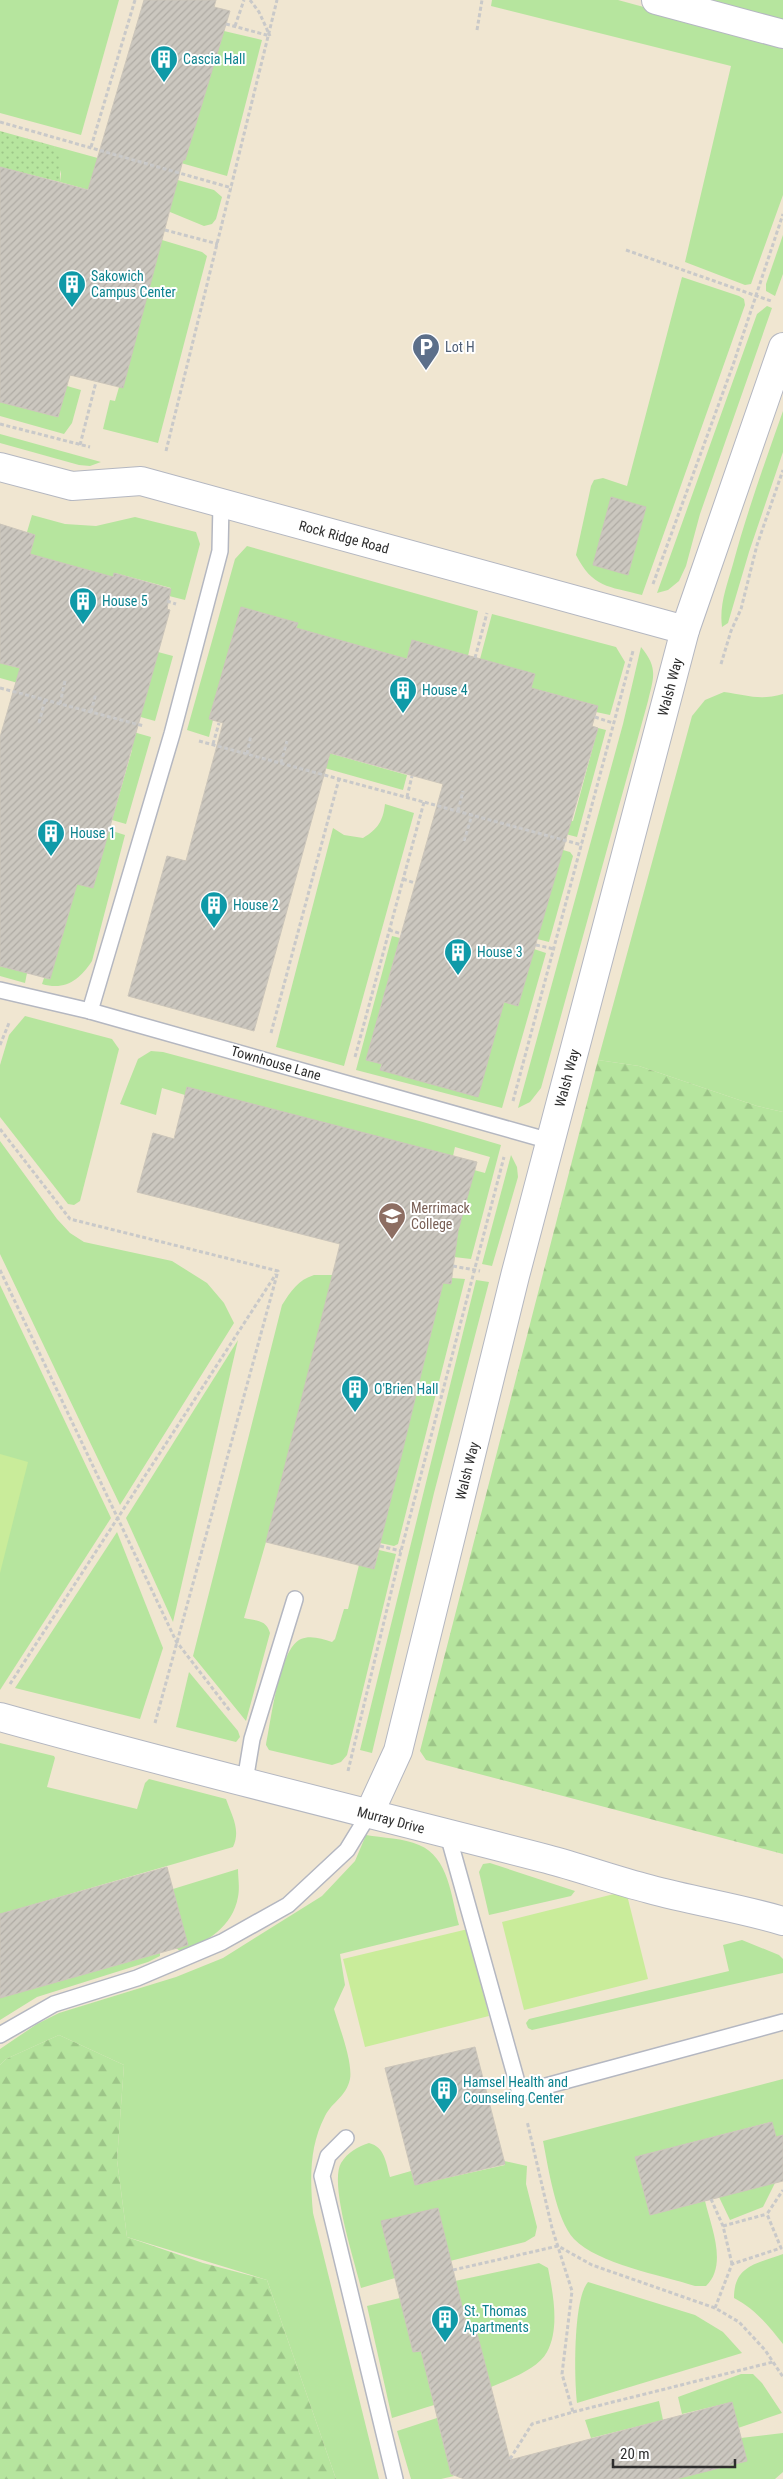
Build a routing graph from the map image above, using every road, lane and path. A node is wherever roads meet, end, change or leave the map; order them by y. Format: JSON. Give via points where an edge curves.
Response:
{"nodes":[{"id":1,"x":135,"y":0,"type":"edge"},
{"id":2,"x":244,"y":0,"type":"edge"},
{"id":3,"x":250,"y":0,"type":"edge"},
{"id":4,"x":277,"y":0,"type":"edge"},
{"id":5,"x":482,"y":0,"type":"edge"},
{"id":6,"x":656,"y":0,"type":"edge"},
{"id":7,"x":226,"y":24,"type":"dead end"},
{"id":8,"x":235,"y":26,"type":"junction"},
{"id":9,"x":477,"y":30,"type":"dead end"},
{"id":10,"x":783,"y":34,"type":"edge"},
{"id":11,"x":270,"y":36,"type":"junction"},
{"id":12,"x":0,"y":122,"type":"edge"},
{"id":13,"x":91,"y":147,"type":"junction"},
{"id":14,"x":232,"y":188,"type":"junction"},
{"id":15,"x":783,"y":214,"type":"edge"},
{"id":16,"x":165,"y":230,"type":"dead end"},
{"id":17,"x":218,"y":244,"type":"junction"},
{"id":18,"x":626,"y":250,"type":"dead end"},
{"id":19,"x":756,"y":296,"type":"junction"},
{"id":20,"x":771,"y":301,"type":"dead end"},
{"id":21,"x":783,"y":347,"type":"edge"},
{"id":22,"x":96,"y":382,"type":"dead end"},
{"id":23,"x":0,"y":424,"type":"edge"},
{"id":24,"x":80,"y":445,"type":"junction"},
{"id":25,"x":95,"y":446,"type":"dead end"},
{"id":26,"x":164,"y":456,"type":"dead end"},
{"id":27,"x":0,"y":467,"type":"edge"},
{"id":28,"x":783,"y":470,"type":"edge"},
{"id":29,"x":221,"y":504,"type":"junction"},
{"id":30,"x":652,"y":587,"type":"dead end"},
{"id":31,"x":488,"y":608,"type":"dead end"},
{"id":32,"x":685,"y":630,"type":"junction"},
{"id":33,"x":634,"y":649,"type":"dead end"},
{"id":34,"x":475,"y":658,"type":"dead end"},
{"id":35,"x":721,"y":664,"type":"dead end"},
{"id":36,"x":66,"y":681,"type":"dead end"},
{"id":37,"x":0,"y":688,"type":"edge"},
{"id":38,"x":96,"y":693,"type":"dead end"},
{"id":39,"x":45,"y":700,"type":"junction"},
{"id":40,"x":60,"y":704,"type":"junction"},
{"id":41,"x":91,"y":712,"type":"junction"},
{"id":42,"x":595,"y":717,"type":"dead end"},
{"id":43,"x":219,"y":722,"type":"dead end"},
{"id":44,"x":39,"y":723,"type":"dead end"},
{"id":45,"x":614,"y":723,"type":"junction"},
{"id":46,"x":172,"y":734,"type":"junction"},
{"id":47,"x":251,"y":735,"type":"dead end"},
{"id":48,"x":287,"y":741,"type":"dead end"},
{"id":49,"x":213,"y":744,"type":"junction"},
{"id":50,"x":247,"y":754,"type":"junction"},
{"id":51,"x":281,"y":763,"type":"junction"},
{"id":52,"x":412,"y":776,"type":"dead end"},
{"id":53,"x":339,"y":779,"type":"junction"},
{"id":54,"x":463,"y":791,"type":"dead end"},
{"id":55,"x":407,"y":797,"type":"junction"},
{"id":56,"x":424,"y":802,"type":"junction"},
{"id":57,"x":458,"y":811,"type":"junction"},
{"id":58,"x":472,"y":815,"type":"junction"},
{"id":59,"x":464,"y":841,"type":"dead end"},
{"id":60,"x":582,"y":845,"type":"junction"},
{"id":61,"x":403,"y":879,"type":"junction"},
{"id":62,"x":415,"y":883,"type":"dead end"},
{"id":63,"x":389,"y":930,"type":"junction"},
{"id":64,"x":402,"y":934,"type":"dead end"},
{"id":65,"x":536,"y":945,"type":"dead end"},
{"id":66,"x":554,"y":949,"type":"junction"},
{"id":67,"x":0,"y":990,"type":"edge"},
{"id":68,"x":90,"y":1011,"type":"junction"},
{"id":69,"x":263,"y":1060,"type":"junction"},
{"id":70,"x":348,"y":1084,"type":"junction"},
{"id":71,"x":0,"y":1129,"type":"edge"},
{"id":72,"x":510,"y":1130,"type":"junction"},
{"id":73,"x":550,"y":1141,"type":"junction"},
{"id":74,"x":0,"y":1270,"type":"edge"},
{"id":75,"x":278,"y":1271,"type":"junction"},
{"id":76,"x":118,"y":1516,"type":"junction"},
{"id":77,"x":380,"y":1546,"type":"dead end"},
{"id":78,"x":401,"y":1551,"type":"junction"},
{"id":79,"x":295,"y":1599,"type":"dead end"},
{"id":80,"x":176,"y":1641,"type":"junction"},
{"id":81,"x":5,"y":1690,"type":"dead end"},
{"id":82,"x":0,"y":1717,"type":"edge"},
{"id":83,"x":252,"y":1739,"type":"junction"},
{"id":84,"x":146,"y":1758,"type":"junction"},
{"id":85,"x":245,"y":1781,"type":"junction"},
{"id":86,"x":339,"y":1806,"type":"junction"},
{"id":87,"x":369,"y":1814,"type":"junction"},
{"id":88,"x":448,"y":1835,"type":"junction"},
{"id":89,"x":783,"y":1921,"type":"edge"},
{"id":90,"x":783,"y":2022,"type":"edge"},
{"id":91,"x":0,"y":2035,"type":"edge"},
{"id":92,"x":520,"y":2093,"type":"junction"},
{"id":93,"x":346,"y":2138,"type":"dead end"},
{"id":94,"x":783,"y":2190,"type":"edge"},
{"id":95,"x":711,"y":2199,"type":"dead end"},
{"id":96,"x":767,"y":2214,"type":"junction"},
{"id":97,"x":723,"y":2226,"type":"junction"},
{"id":98,"x":558,"y":2246,"type":"junction"},
{"id":99,"x":732,"y":2264,"type":"junction"},
{"id":100,"x":453,"y":2270,"type":"dead end"},
{"id":101,"x":715,"y":2308,"type":"junction"},
{"id":102,"x":773,"y":2362,"type":"junction"},
{"id":103,"x":783,"y":2377,"type":"edge"},
{"id":104,"x":573,"y":2412,"type":"junction"},
{"id":105,"x":510,"y":2459,"type":"dead end"},
{"id":106,"x":395,"y":2479,"type":"edge"}],
"edges":[{"from":1,"to":13,"type":"path"},
{"from":2,"to":8,"type":"path"},
{"from":3,"to":11,"type":"path"},
{"from":4,"to":11,"type":"path"},
{"from":5,"to":9,"type":"path"},
{"from":6,"to":10,"type":"street"},
{"from":7,"to":8,"type":"path"},
{"from":8,"to":11,"type":"path"},
{"from":11,"to":14,"type":"path"},
{"from":12,"to":13,"type":"path"},
{"from":13,"to":14,"type":"path"},
{"from":14,"to":17,"type":"path"},
{"from":15,"to":19,"type":"path"},
{"from":16,"to":17,"type":"path"},
{"from":17,"to":26,"type":"path"},
{"from":18,"to":19,"type":"path"},
{"from":19,"to":20,"type":"path"},
{"from":19,"to":30,"type":"path"},
{"from":21,"to":32,"type":"street","name":"Walsh Way"},
{"from":22,"to":24,"type":"path"},
{"from":23,"to":24,"type":"path"},
{"from":24,"to":25,"type":"path"},
{"from":27,"to":29,"type":"street","name":"Rock Ridge Road","via":[[72,486],[141,481]]},
{"from":28,"to":35,"type":"path"},
{"from":29,"to":32,"type":"street","name":"Rock Ridge Road"},
{"from":29,"to":46,"type":"lane","via":[[220,551]]},
{"from":31,"to":34,"type":"path"},
{"from":32,"to":73,"type":"street","name":"Walsh Way"},
{"from":33,"to":45,"type":"path"},
{"from":36,"to":40,"type":"path"},
{"from":37,"to":39,"type":"path"},
{"from":38,"to":41,"type":"path"},
{"from":39,"to":40,"type":"path"},
{"from":39,"to":44,"type":"path"},
{"from":40,"to":41,"type":"path"},
{"from":41,"to":46,"type":"path"},
{"from":42,"to":45,"type":"path"},
{"from":43,"to":49,"type":"path"},
{"from":45,"to":60,"type":"path"},
{"from":46,"to":49,"type":"path"},
{"from":46,"to":68,"type":"lane"},
{"from":47,"to":50,"type":"path"},
{"from":48,"to":51,"type":"path"},
{"from":49,"to":50,"type":"path"},
{"from":50,"to":51,"type":"path"},
{"from":51,"to":53,"type":"path"},
{"from":52,"to":55,"type":"path"},
{"from":53,"to":55,"type":"path"},
{"from":53,"to":69,"type":"path"},
{"from":54,"to":57,"type":"path"},
{"from":55,"to":56,"type":"path"},
{"from":56,"to":57,"type":"path"},
{"from":56,"to":61,"type":"path"},
{"from":57,"to":58,"type":"path"},
{"from":58,"to":59,"type":"path"},
{"from":58,"to":60,"type":"path"},
{"from":60,"to":66,"type":"path"},
{"from":61,"to":62,"type":"path"},
{"from":61,"to":63,"type":"path"},
{"from":63,"to":64,"type":"path"},
{"from":63,"to":70,"type":"path"},
{"from":65,"to":66,"type":"path"},
{"from":66,"to":72,"type":"path","via":[[513,1096]]},
{"from":67,"to":68,"type":"lane","name":"Townhouse Lane"},
{"from":68,"to":69,"type":"lane","name":"Townhouse Lane"},
{"from":69,"to":70,"type":"lane","name":"Townhouse Lane"},
{"from":70,"to":72,"type":"lane","name":"Townhouse Lane"},
{"from":71,"to":75,"type":"path","via":[[70,1218]]},
{"from":72,"to":73,"type":"lane","name":"Townhouse Lane"},
{"from":72,"to":78,"type":"path"},
{"from":73,"to":87,"type":"street","name":"Walsh Way","via":[[398,1751]]},
{"from":74,"to":76,"type":"path"},
{"from":75,"to":76,"type":"path"},
{"from":75,"to":80,"type":"path"},
{"from":76,"to":80,"type":"path"},
{"from":76,"to":81,"type":"path"},
{"from":77,"to":78,"type":"path"},
{"from":78,"to":86,"type":"path"},
{"from":79,"to":83,"type":"lane"},
{"from":80,"to":83,"type":"path"},
{"from":80,"to":84,"type":"path"},
{"from":82,"to":84,"type":"street","name":"Murray Drive"},
{"from":83,"to":85,"type":"lane"},
{"from":84,"to":85,"type":"street","name":"Murray Drive"},
{"from":85,"to":86,"type":"street","name":"Murray Drive"},
{"from":86,"to":87,"type":"street","name":"Murray Drive"},
{"from":87,"to":88,"type":"street","name":"Murray Drive"},
{"from":87,"to":91,"type":"lane","via":[[347,1850],[288,1905],[222,1942],[137,1978],[54,2004]]},
{"from":88,"to":89,"type":"street","name":"Murray Drive","via":[[648,1889]]},
{"from":88,"to":92,"type":"lane"},
{"from":90,"to":92,"type":"lane"},
{"from":92,"to":98,"type":"path"},
{"from":93,"to":106,"type":"lane","via":[[328,2156],[322,2176]]},
{"from":94,"to":96,"type":"path"},
{"from":95,"to":97,"type":"path"},
{"from":96,"to":97,"type":"path"},
{"from":96,"to":99,"type":"path","via":[[780,2248]]},
{"from":97,"to":99,"type":"path"},
{"from":98,"to":100,"type":"path"},
{"from":98,"to":101,"type":"path","via":[[592,2265]]},
{"from":98,"to":104,"type":"path","via":[[572,2291],[562,2374]]},
{"from":99,"to":101,"type":"path"},
{"from":101,"to":102,"type":"path","via":[[739,2322]]},
{"from":102,"to":103,"type":"path"},
{"from":102,"to":104,"type":"path"},
{"from":104,"to":105,"type":"path","via":[[532,2424]]}]}
